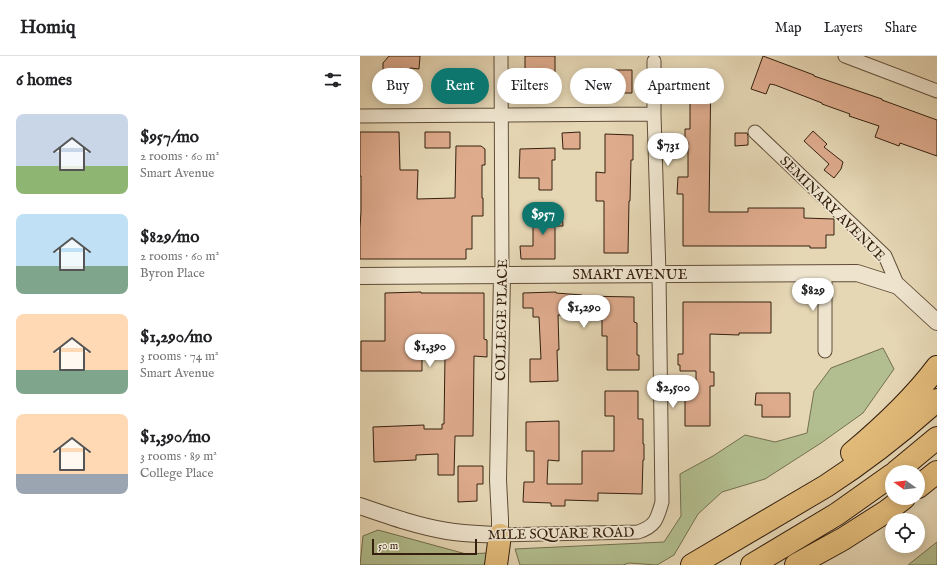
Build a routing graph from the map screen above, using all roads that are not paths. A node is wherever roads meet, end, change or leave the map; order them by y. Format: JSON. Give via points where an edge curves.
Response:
{"nodes":[{"id":1,"x":501,"y":56,"type":"edge"},
{"id":2,"x":845,"y":56,"type":"edge"},
{"id":3,"x":654,"y":60,"type":"dead end"},
{"id":4,"x":937,"y":91,"type":"edge"},
{"id":5,"x":501,"y":114,"type":"junction"},
{"id":6,"x":654,"y":114,"type":"junction"},
{"id":7,"x":360,"y":116,"type":"edge"},
{"id":8,"x":756,"y":132,"type":"dead end"},
{"id":9,"x":825,"y":273,"type":"junction"},
{"id":10,"x":659,"y":274,"type":"junction"},
{"id":11,"x":360,"y":276,"type":"edge"},
{"id":12,"x":502,"y":276,"type":"junction"},
{"id":13,"x":898,"y":286,"type":"junction"},
{"id":14,"x":937,"y":322,"type":"edge"},
{"id":15,"x":825,"y":352,"type":"dead end"},
{"id":16,"x":937,"y":367,"type":"edge"},
{"id":17,"x":937,"y":400,"type":"edge"},
{"id":18,"x":937,"y":438,"type":"edge"},
{"id":19,"x":904,"y":465,"type":"edge"},
{"id":20,"x":937,"y":472,"type":"edge"},
{"id":21,"x":885,"y":480,"type":"edge"},
{"id":22,"x":925,"y":481,"type":"edge"},
{"id":23,"x":895,"y":505,"type":"edge"},
{"id":24,"x":360,"y":506,"type":"edge"},
{"id":25,"x":763,"y":523,"type":"junction"},
{"id":26,"x":500,"y":536,"type":"junction"},
{"id":27,"x":496,"y":565,"type":"edge"},
{"id":28,"x":692,"y":565,"type":"edge"},
{"id":29,"x":752,"y":565,"type":"edge"},
{"id":30,"x":796,"y":565,"type":"edge"}],
"edges":[{"from":1,"to":5,"type":"street","name":"COLLEGE PLACE"},
{"from":2,"to":4,"type":"street"},
{"from":3,"to":6,"type":"street"},
{"from":5,"to":6,"type":"street"},
{"from":5,"to":7,"type":"street"},
{"from":5,"to":12,"type":"street","name":"COLLEGE PLACE"},
{"from":6,"to":10,"type":"street"},
{"from":8,"to":13,"type":"street","name":"SEMINARY AVENUE","via":[[885,256]]},
{"from":9,"to":10,"type":"street","name":"SMART AVENUE"},
{"from":9,"to":13,"type":"street","name":"SMART AVENUE","via":[[857,273]]},
{"from":9,"to":15,"type":"street"},
{"from":10,"to":12,"type":"street","name":"SMART AVENUE"},
{"from":10,"to":26,"type":"street","name":"MILE SQUARE ROAD","via":[[662,502],[657,520],[638,532]]},
{"from":11,"to":12,"type":"street","name":"SMART AVENUE"},
{"from":12,"to":26,"type":"street","name":"COLLEGE PLACE","via":[[498,480]]},
{"from":13,"to":14,"type":"street","name":"SEMINARY AVENUE"},
{"from":16,"to":25,"type":"highway","via":[[902,408],[864,443]]},
{"from":17,"to":25,"type":"highway","via":[[864,461]]},
{"from":18,"to":19,"type":"highway"},
{"from":20,"to":22,"type":"highway"},
{"from":21,"to":29,"type":"highway","via":[[837,514]]},
{"from":23,"to":30,"type":"highway"},
{"from":24,"to":26,"type":"street","name":"MILE SQUARE ROAD","via":[[430,528]]},
{"from":25,"to":28,"type":"highway"},
{"from":26,"to":27,"type":"highway"}]}
